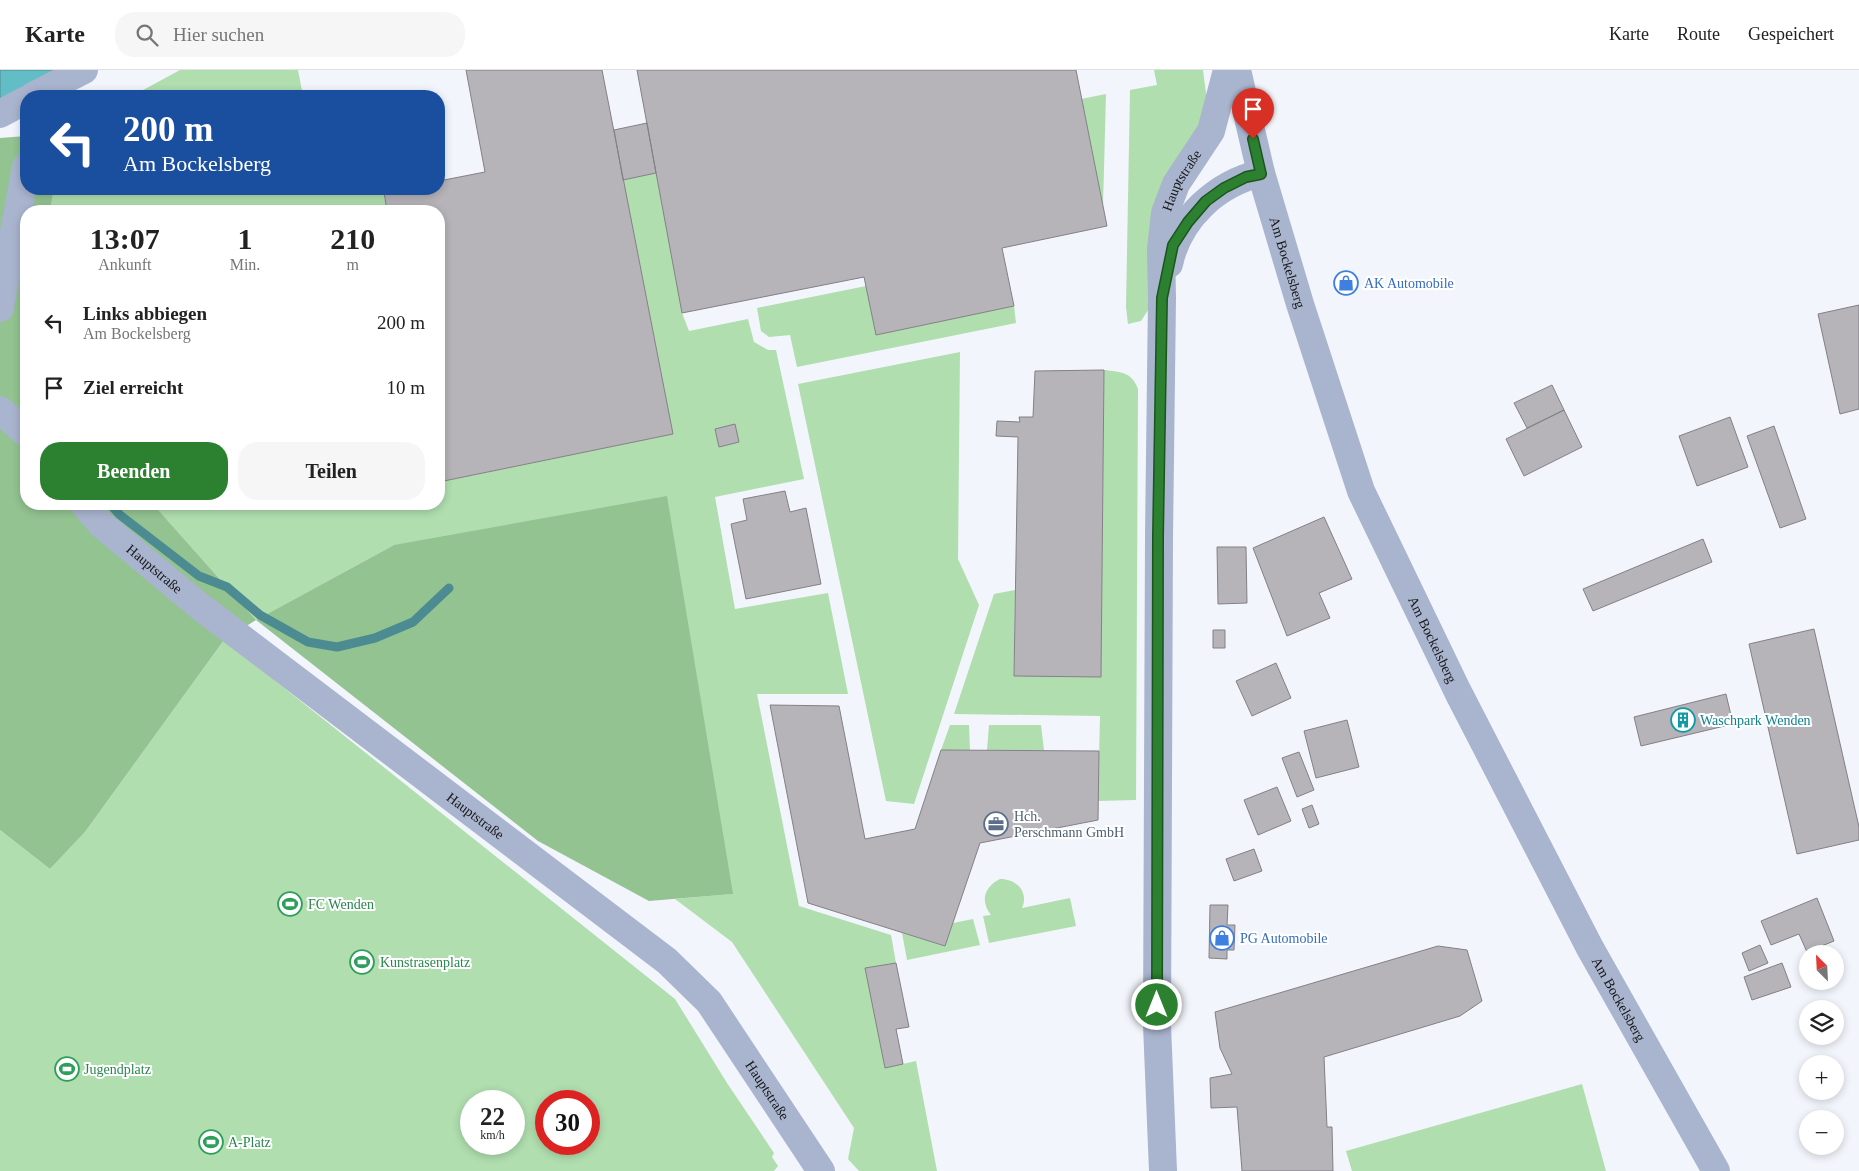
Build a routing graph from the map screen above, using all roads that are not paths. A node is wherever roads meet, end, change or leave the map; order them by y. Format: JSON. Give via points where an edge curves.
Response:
{"nodes":[{"id":1,"x":84,"y":70,"type":"edge"},
{"id":2,"x":1227,"y":70,"type":"edge"},
{"id":3,"x":1237,"y":70,"type":"edge"},
{"id":4,"x":46,"y":90,"type":"edge"},
{"id":5,"x":20,"y":103,"type":"edge"},
{"id":6,"x":0,"y":114,"type":"edge"},
{"id":7,"x":1261,"y":174,"type":"junction"},
{"id":8,"x":21,"y":195,"type":"edge"},
{"id":9,"x":1162,"y":298,"type":"junction"},
{"id":10,"x":0,"y":308,"type":"edge"},
{"id":11,"x":0,"y":410,"type":"edge"},
{"id":12,"x":20,"y":428,"type":"edge"},
{"id":13,"x":89,"y":510,"type":"edge"},
{"id":14,"x":821,"y":1171,"type":"edge"},
{"id":15,"x":1162,"y":1171,"type":"edge"},
{"id":16,"x":1716,"y":1171,"type":"edge"}],
"edges":[{"from":1,"to":4,"type":"street"},
{"from":2,"to":9,"type":"street","name":"Hauptstraße","via":[[1211,131],[1176,184],[1165,213],[1161,250]]},
{"from":3,"to":7,"type":"street","name":"Am Bockelsberg"},
{"from":5,"to":6,"type":"street"},
{"from":7,"to":9,"type":"street","name":"Hauptstraße","via":[[1246,177],[1224,188],[1206,201],[1188,222],[1173,245]]},
{"from":7,"to":16,"type":"street","name":"Am Bockelsberg","via":[[1362,491],[1458,692],[1590,948]]},
{"from":8,"to":10,"type":"street"},
{"from":9,"to":15,"type":"street","name":"Hauptstraße","via":[[1157,1025]]},
{"from":11,"to":12,"type":"street"},
{"from":13,"to":14,"type":"street","name":"Hauptstraße","via":[[101,524],[198,604],[685,977],[726,1026]]}]}
